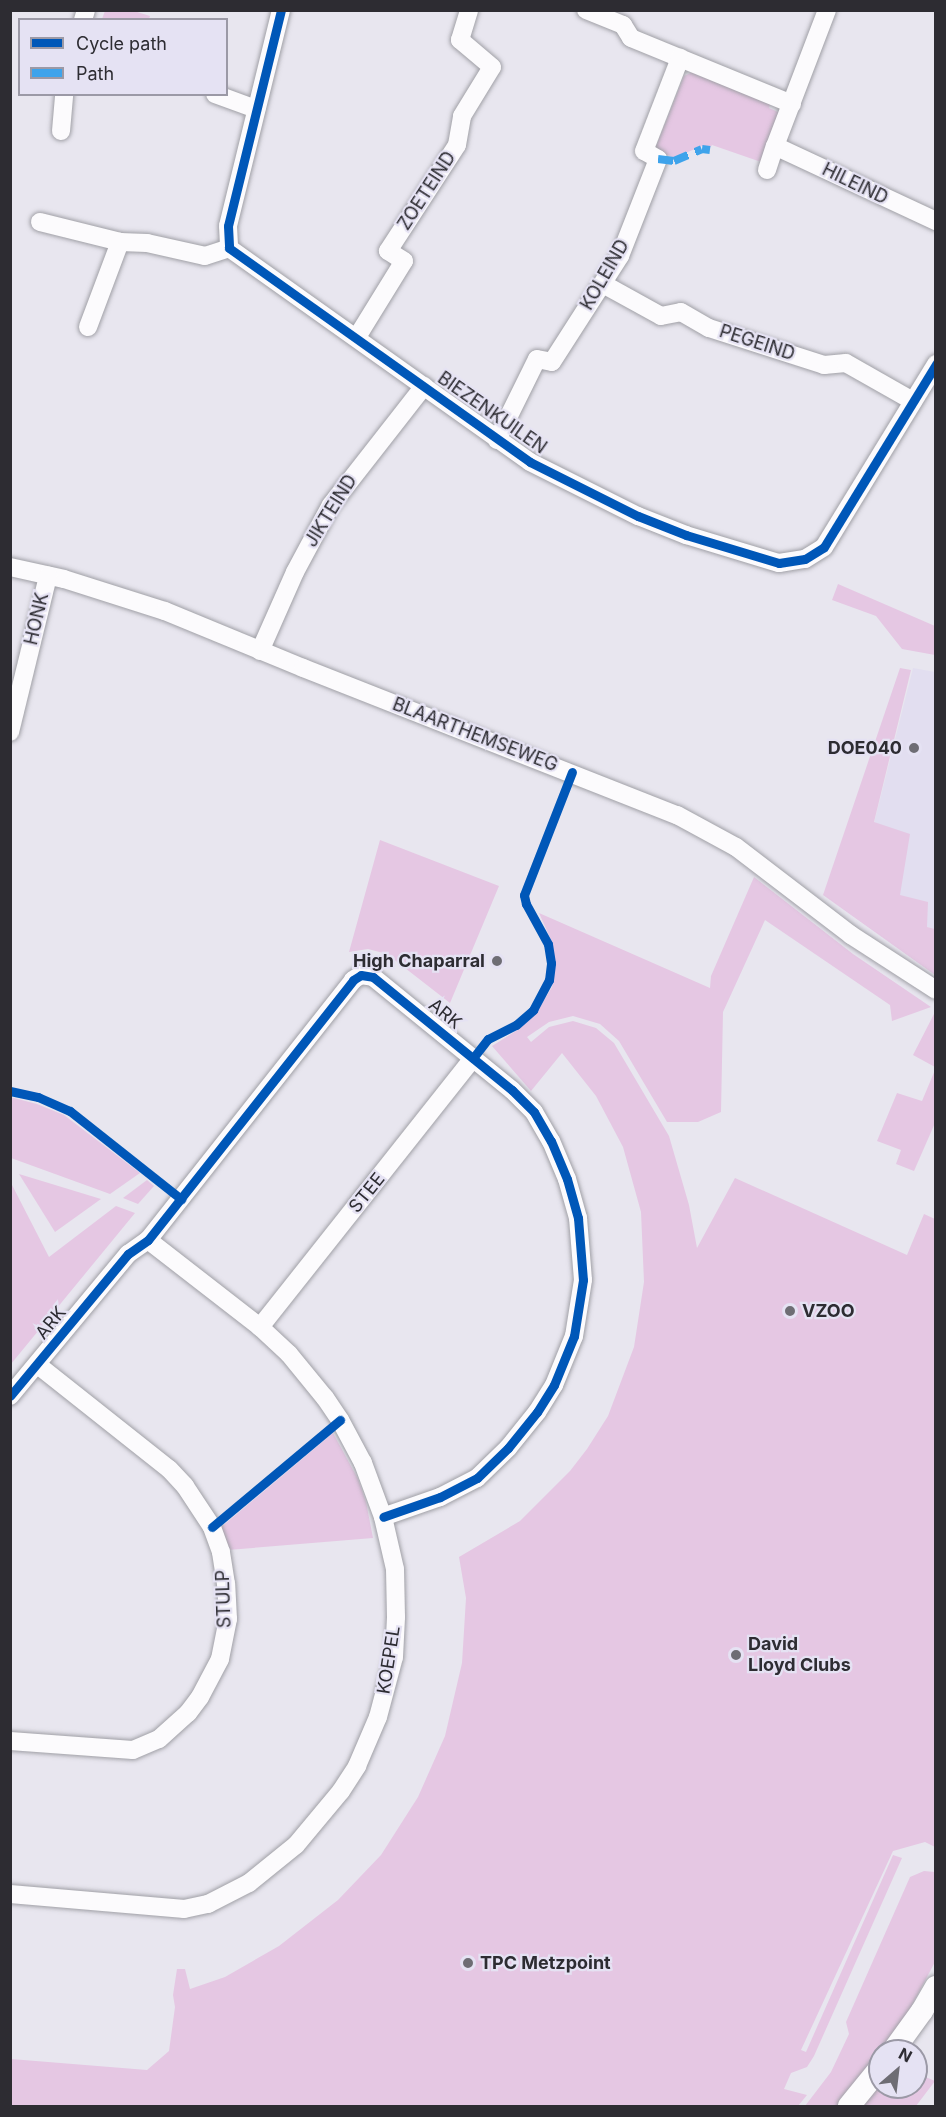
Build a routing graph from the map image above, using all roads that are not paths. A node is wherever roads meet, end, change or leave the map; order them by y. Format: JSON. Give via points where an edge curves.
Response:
{"nodes":[{"id":1,"x":281,"y":10,"type":"edge"},
{"id":2,"x":469,"y":10,"type":"edge"},
{"id":3,"x":586,"y":10,"type":"edge"},
{"id":4,"x":826,"y":10,"type":"edge"},
{"id":5,"x":680,"y":58,"type":"junction"},
{"id":6,"x":64,"y":96,"type":"edge"},
{"id":7,"x":220,"y":96,"type":"edge"},
{"id":8,"x":792,"y":104,"type":"junction"},
{"id":9,"x":256,"y":108,"type":"junction"},
{"id":10,"x":61,"y":131,"type":"dead end"},
{"id":11,"x":775,"y":146,"type":"junction"},
{"id":12,"x":767,"y":170,"type":"dead end"},
{"id":13,"x":936,"y":221,"type":"edge"},
{"id":14,"x":40,"y":222,"type":"dead end"},
{"id":15,"x":120,"y":242,"type":"junction"},
{"id":16,"x":229,"y":248,"type":"junction"},
{"id":17,"x":603,"y":284,"type":"junction"},
{"id":18,"x":88,"y":327,"type":"dead end"},
{"id":19,"x":357,"y":337,"type":"junction"},
{"id":20,"x":936,"y":364,"type":"edge"},
{"id":21,"x":424,"y":386,"type":"junction"},
{"id":22,"x":913,"y":401,"type":"junction"},
{"id":23,"x":497,"y":440,"type":"junction"},
{"id":24,"x":10,"y":567,"type":"edge"},
{"id":25,"x":48,"y":576,"type":"junction"},
{"id":26,"x":260,"y":651,"type":"junction"},
{"id":27,"x":10,"y":732,"type":"edge"},
{"id":28,"x":936,"y":990,"type":"edge"},
{"id":29,"x":473,"y":1058,"type":"junction"},
{"id":30,"x":148,"y":1240,"type":"junction"},
{"id":31,"x":260,"y":1327,"type":"junction"},
{"id":32,"x":38,"y":1365,"type":"junction"},
{"id":33,"x":10,"y":1396,"type":"edge"},
{"id":34,"x":383,"y":1517,"type":"junction"},
{"id":35,"x":10,"y":1741,"type":"edge"},
{"id":36,"x":10,"y":1894,"type":"edge"},
{"id":37,"x":936,"y":1987,"type":"edge"},
{"id":38,"x":901,"y":2039,"type":"edge"},
{"id":39,"x":868,"y":2083,"type":"edge"},
{"id":40,"x":849,"y":2106,"type":"edge"}],
"edges":[{"from":1,"to":9,"type":"street"},
{"from":2,"to":19,"type":"street","name":"ZOETEIND","via":[[460,40],[492,67],[462,116],[458,145],[388,251],[404,261]]},
{"from":3,"to":5,"type":"street","via":[[623,25],[631,38]]},
{"from":4,"to":8,"type":"street"},
{"from":5,"to":8,"type":"street"},
{"from":5,"to":17,"type":"street","name":"KOLEIND","via":[[644,151],[658,159],[620,256]]},
{"from":6,"to":10,"type":"street"},
{"from":7,"to":9,"type":"street"},
{"from":8,"to":11,"type":"street"},
{"from":9,"to":16,"type":"street","via":[[228,226]]},
{"from":11,"to":12,"type":"street"},
{"from":11,"to":13,"type":"street","name":"HILEIND"},
{"from":14,"to":15,"type":"street"},
{"from":15,"to":16,"type":"street","via":[[147,243],[205,256]]},
{"from":15,"to":18,"type":"street"},
{"from":16,"to":19,"type":"street","name":"BIEZENKUILEN"},
{"from":17,"to":22,"type":"street","name":"PEGEIND","via":[[661,316],[681,312],[709,328],[824,365],[846,363]]},
{"from":17,"to":23,"type":"street","name":"KOLEIND","via":[[552,362],[537,359]]},
{"from":19,"to":21,"type":"street","name":"BIEZENKUILEN"},
{"from":20,"to":22,"type":"street","name":"BIEZENKUILEN"},
{"from":21,"to":23,"type":"street","name":"BIEZENKUILEN"},
{"from":21,"to":26,"type":"street","name":"JIKTEIND","via":[[331,505],[295,572]]},
{"from":22,"to":23,"type":"street","name":"BIEZENKUILEN","via":[[824,547],[805,559],[779,563],[638,516],[530,462]]},
{"from":24,"to":25,"type":"street","name":"BLAARTHEMSEWEG"},
{"from":25,"to":26,"type":"street","name":"BLAARTHEMSEWEG","via":[[165,611]]},
{"from":25,"to":27,"type":"street","name":"HONK"},
{"from":26,"to":28,"type":"street","name":"BLAARTHEMSEWEG","via":[[677,815],[736,847],[851,935]]},
{"from":29,"to":30,"type":"street","name":"ARK","via":[[373,977],[361,975],[353,980]]},
{"from":29,"to":31,"type":"street","name":"STEE"},
{"from":29,"to":34,"type":"street","name":"ARK","via":[[534,1112],[567,1179],[578,1218],[583,1280],[574,1336],[554,1385],[537,1412],[477,1478],[440,1497]]},
{"from":30,"to":31,"type":"street","name":"KOEPEL"},
{"from":30,"to":32,"type":"street","name":"ARK","via":[[128,1254]]},
{"from":31,"to":34,"type":"street","name":"KOEPEL","via":[[325,1398],[363,1463]]},
{"from":32,"to":33,"type":"street","name":"ARK"},
{"from":32,"to":35,"type":"street","name":"STULP","via":[[185,1486],[212,1527],[221,1552],[228,1619],[220,1659],[200,1697],[159,1738],[133,1750]]},
{"from":34,"to":36,"type":"street","name":"KOEPEL","via":[[395,1569],[394,1657],[388,1685],[357,1766],[324,1815],[296,1845],[249,1883],[208,1904],[184,1909]]},
{"from":37,"to":38,"type":"street"},
{"from":39,"to":40,"type":"street"}]}
